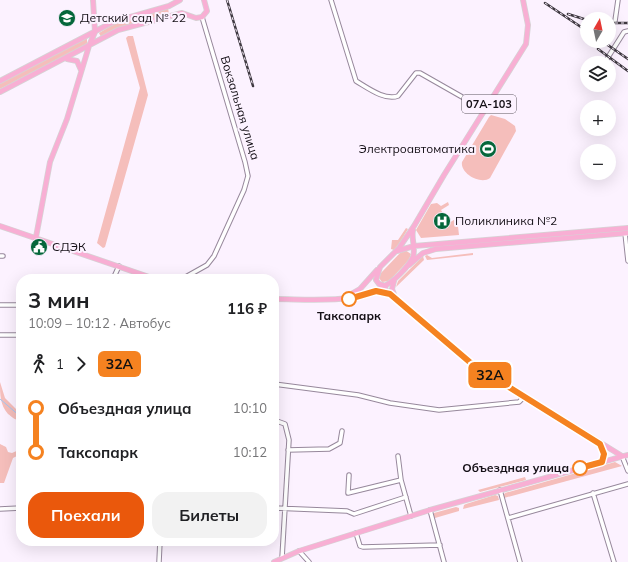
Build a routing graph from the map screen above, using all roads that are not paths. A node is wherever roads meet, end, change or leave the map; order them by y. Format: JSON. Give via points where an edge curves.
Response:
{"nodes":[{"id":1,"x":93,"y":0,"type":"edge"},
{"id":2,"x":180,"y":0,"type":"edge"},
{"id":3,"x":204,"y":0,"type":"edge"},
{"id":4,"x":331,"y":0,"type":"edge"},
{"id":5,"x":523,"y":0,"type":"edge"},
{"id":6,"x":618,"y":0,"type":"edge"},
{"id":7,"x":202,"y":17,"type":"junction"},
{"id":8,"x":616,"y":21,"type":"dead end"},
{"id":9,"x":628,"y":31,"type":"edge"},
{"id":10,"x":95,"y":32,"type":"junction"},
{"id":11,"x":89,"y":46,"type":"junction"},
{"id":12,"x":609,"y":56,"type":"edge"},
{"id":13,"x":63,"y":60,"type":"junction"},
{"id":14,"x":80,"y":75,"type":"junction"},
{"id":15,"x":0,"y":81,"type":"edge"},
{"id":16,"x":0,"y":92,"type":"edge"},
{"id":17,"x":485,"y":110,"type":"junction"},
{"id":18,"x":0,"y":226,"type":"edge"},
{"id":19,"x":414,"y":226,"type":"junction"},
{"id":20,"x":628,"y":228,"type":"edge"},
{"id":21,"x":627,"y":233,"type":"edge"},
{"id":22,"x":36,"y":237,"type":"junction"},
{"id":23,"x":412,"y":238,"type":"junction"},
{"id":24,"x":414,"y":246,"type":"junction"},
{"id":25,"x":421,"y":246,"type":"junction"},
{"id":26,"x":403,"y":248,"type":"junction"},
{"id":27,"x":393,"y":254,"type":"junction"},
{"id":28,"x":413,"y":258,"type":"junction"},
{"id":29,"x":628,"y":261,"type":"edge"},
{"id":30,"x":409,"y":265,"type":"junction"},
{"id":31,"x":119,"y":266,"type":"junction"},
{"id":32,"x":380,"y":267,"type":"junction"},
{"id":33,"x":115,"y":274,"type":"edge"},
{"id":34,"x":141,"y":274,"type":"edge"},
{"id":35,"x":191,"y":274,"type":"edge"},
{"id":36,"x":395,"y":279,"type":"junction"},
{"id":37,"x":384,"y":287,"type":"junction"},
{"id":38,"x":372,"y":292,"type":"junction"},
{"id":39,"x":390,"y":294,"type":"junction"},
{"id":40,"x":279,"y":299,"type":"edge"},
{"id":41,"x":340,"y":299,"type":"junction"},
{"id":42,"x":396,"y":300,"type":"junction"},
{"id":43,"x":0,"y":305,"type":"edge"},
{"id":44,"x":16,"y":305,"type":"edge"},
{"id":45,"x":0,"y":335,"type":"edge"},
{"id":46,"x":16,"y":336,"type":"edge"},
{"id":47,"x":279,"y":385,"type":"edge"},
{"id":48,"x":524,"y":397,"type":"junction"},
{"id":49,"x":279,"y":422,"type":"edge"},
{"id":50,"x":342,"y":431,"type":"dead end"},
{"id":51,"x":600,"y":444,"type":"junction"},
{"id":52,"x":288,"y":450,"type":"junction"},
{"id":53,"x":628,"y":455,"type":"edge"},
{"id":54,"x":398,"y":456,"type":"dead end"},
{"id":55,"x":622,"y":456,"type":"junction"},
{"id":56,"x":602,"y":462,"type":"junction"},
{"id":57,"x":628,"y":471,"type":"edge"},
{"id":58,"x":349,"y":475,"type":"dead end"},
{"id":59,"x":401,"y":480,"type":"junction"},
{"id":60,"x":628,"y":484,"type":"edge"},
{"id":61,"x":500,"y":490,"type":"junction"},
{"id":62,"x":593,"y":494,"type":"junction"},
{"id":63,"x":406,"y":497,"type":"junction"},
{"id":64,"x":1,"y":508,"type":"edge"},
{"id":65,"x":16,"y":508,"type":"edge"},
{"id":66,"x":279,"y":508,"type":"edge"},
{"id":67,"x":285,"y":509,"type":"junction"},
{"id":68,"x":430,"y":510,"type":"junction"},
{"id":69,"x":411,"y":516,"type":"junction"},
{"id":70,"x":508,"y":518,"type":"junction"},
{"id":71,"x":356,"y":533,"type":"junction"},
{"id":72,"x":440,"y":545,"type":"junction"},
{"id":73,"x":160,"y":546,"type":"edge"},
{"id":74,"x":299,"y":551,"type":"junction"},
{"id":75,"x":282,"y":558,"type":"junction"},
{"id":76,"x":159,"y":562,"type":"edge"},
{"id":77,"x":274,"y":562,"type":"edge"},
{"id":78,"x":308,"y":562,"type":"edge"},
{"id":79,"x":444,"y":562,"type":"edge"},
{"id":80,"x":520,"y":562,"type":"edge"},
{"id":81,"x":614,"y":562,"type":"edge"}],
"edges":[{"from":1,"to":10,"type":"main road"},
{"from":2,"to":10,"type":"main road","via":[[169,6],[119,20]]},
{"from":3,"to":7,"type":"main road","name":"Вокзальная улица","via":[[207,11]]},
{"from":4,"to":17,"type":"street","via":[[356,81],[394,98],[416,73],[420,73]]},
{"from":5,"to":17,"type":"main road","number":"07А-103","via":[[528,26],[526,44]]},
{"from":6,"to":8,"type":"street"},
{"from":7,"to":11,"type":"main road","via":[[172,14],[123,28]]},
{"from":7,"to":35,"type":"street","name":"Вокзальная улица","via":[[248,176],[214,256],[208,265]]},
{"from":9,"to":12,"type":"street","via":[[624,32]]},
{"from":10,"to":11,"type":"main road"},
{"from":10,"to":15,"type":"main road"},
{"from":11,"to":13,"type":"main road"},
{"from":11,"to":14,"type":"main road"},
{"from":13,"to":14,"type":"main road","via":[[71,58],[77,61],[81,67]]},
{"from":13,"to":16,"type":"main road"},
{"from":14,"to":22,"type":"main road","via":[[67,119],[50,162]]},
{"from":17,"to":19,"type":"main road","number":"07А-103"},
{"from":18,"to":22,"type":"main road"},
{"from":19,"to":23,"type":"main road"},
{"from":19,"to":27,"type":"main road"},
{"from":20,"to":25,"type":"main road"},
{"from":21,"to":29,"type":"street"},
{"from":21,"to":30,"type":"main road","via":[[436,249],[423,253]]},
{"from":22,"to":31,"type":"main road"},
{"from":23,"to":24,"type":"main road"},
{"from":23,"to":25,"type":"main road"},
{"from":24,"to":25,"type":"main road"},
{"from":24,"to":26,"type":"main road"},
{"from":24,"to":28,"type":"main road"},
{"from":26,"to":27,"type":"main road"},
{"from":26,"to":28,"type":"main road","via":[[410,251]]},
{"from":27,"to":32,"type":"main road"},
{"from":28,"to":30,"type":"main road"},
{"from":30,"to":36,"type":"main road"},
{"from":31,"to":33,"type":"street"},
{"from":31,"to":34,"type":"main road"},
{"from":32,"to":37,"type":"main road","via":[[376,277],[377,282]]},
{"from":32,"to":41,"type":"main road","via":[[357,291]]},
{"from":36,"to":37,"type":"main road"},
{"from":36,"to":42,"type":"main road","via":[[392,289]]},
{"from":37,"to":38,"type":"main road"},
{"from":37,"to":39,"type":"main road"},
{"from":38,"to":39,"type":"main road"},
{"from":38,"to":41,"type":"main road"},
{"from":39,"to":42,"type":"main road"},
{"from":40,"to":41,"type":"main road"},
{"from":42,"to":48,"type":"main road","via":[[472,364]]},
{"from":43,"to":44,"type":"street"},
{"from":45,"to":46,"type":"street"},
{"from":47,"to":48,"type":"street","via":[[448,411],[519,402]]},
{"from":48,"to":51,"type":"main road"},
{"from":49,"to":52,"type":"street","via":[[285,424],[289,440]]},
{"from":50,"to":52,"type":"street","via":[[340,443],[333,448]]},
{"from":51,"to":55,"type":"main road"},
{"from":51,"to":56,"type":"main road","via":[[604,454]]},
{"from":52,"to":67,"type":"street"},
{"from":53,"to":55,"type":"main road"},
{"from":54,"to":59,"type":"street"},
{"from":55,"to":56,"type":"main road"},
{"from":55,"to":57,"type":"street"},
{"from":56,"to":61,"type":"main road"},
{"from":58,"to":59,"type":"street","via":[[348,494]]},
{"from":59,"to":63,"type":"street"},
{"from":60,"to":62,"type":"street"},
{"from":61,"to":68,"type":"main road"},
{"from":61,"to":70,"type":"street"},
{"from":62,"to":70,"type":"street"},
{"from":62,"to":81,"type":"street"},
{"from":63,"to":67,"type":"street","via":[[354,514],[347,511]]},
{"from":63,"to":69,"type":"street"},
{"from":64,"to":65,"type":"street"},
{"from":66,"to":67,"type":"street"},
{"from":67,"to":75,"type":"street"},
{"from":68,"to":69,"type":"main road"},
{"from":68,"to":72,"type":"street"},
{"from":69,"to":71,"type":"main road"},
{"from":70,"to":80,"type":"street"},
{"from":71,"to":72,"type":"street","via":[[360,546],[363,547]]},
{"from":71,"to":74,"type":"main road"},
{"from":72,"to":79,"type":"street"},
{"from":73,"to":76,"type":"street"},
{"from":74,"to":75,"type":"main road"},
{"from":74,"to":78,"type":"street"},
{"from":75,"to":77,"type":"main road"}]}
